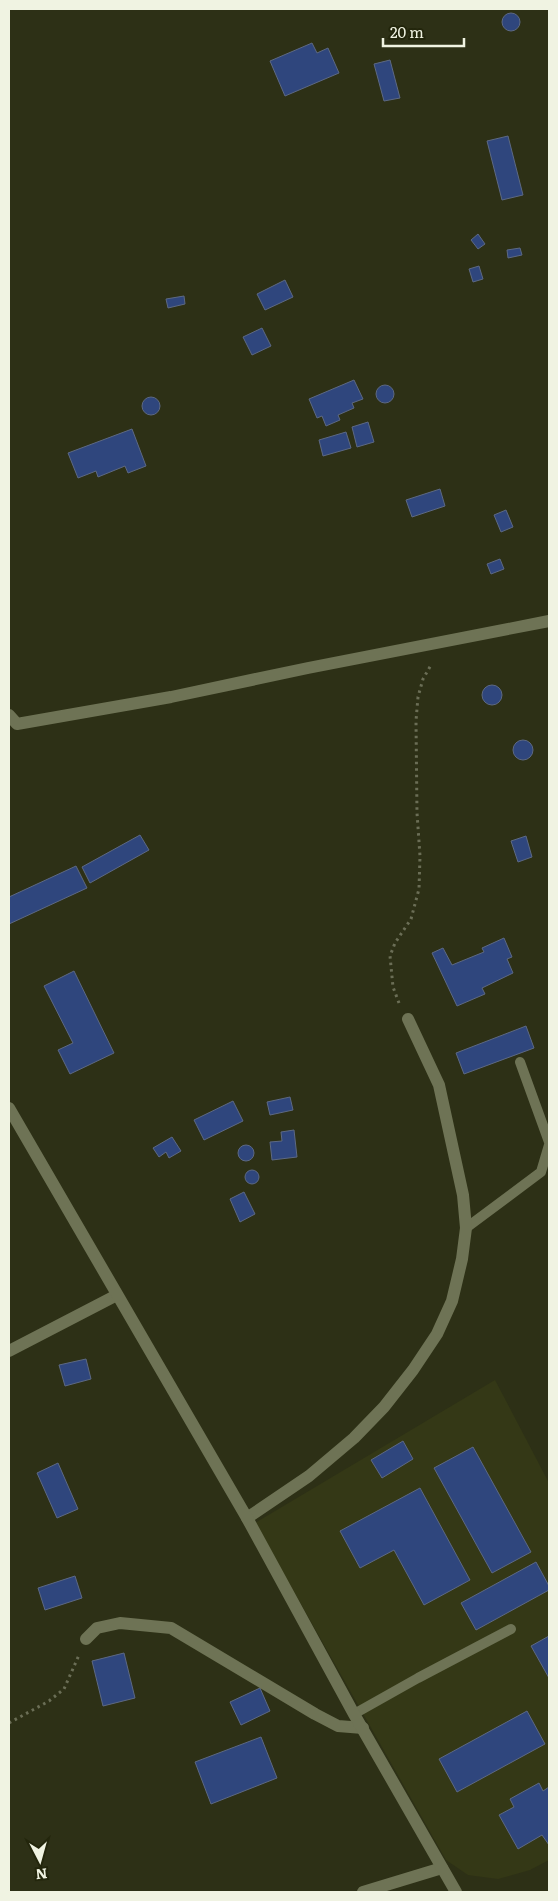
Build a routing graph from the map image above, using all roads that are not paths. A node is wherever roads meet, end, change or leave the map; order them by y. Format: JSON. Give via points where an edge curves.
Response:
{"nodes":[{"id":1,"x":549,"y":621,"type":"edge"},
{"id":2,"x":12,"y":722,"type":"edge"},
{"id":3,"x":408,"y":1019,"type":"road end"},
{"id":4,"x":520,"y":1062,"type":"dead end"},
{"id":5,"x":9,"y":1108,"type":"edge"},
{"id":6,"x":549,"y":1143,"type":"edge"},
{"id":7,"x":466,"y":1228,"type":"junction"},
{"id":8,"x":117,"y":1295,"type":"junction"},
{"id":9,"x":9,"y":1351,"type":"edge"},
{"id":10,"x":247,"y":1518,"type":"junction"},
{"id":11,"x":511,"y":1629,"type":"dead end"},
{"id":12,"x":86,"y":1639,"type":"road end"},
{"id":13,"x":354,"y":1714,"type":"junction"},
{"id":14,"x":363,"y":1728,"type":"junction"},
{"id":15,"x":442,"y":1868,"type":"junction"},
{"id":16,"x":363,"y":1892,"type":"edge"},
{"id":17,"x":456,"y":1892,"type":"edge"}],
"edges":[{"from":1,"to":2,"type":"street","via":[[172,697]]},
{"from":3,"to":7,"type":"street","via":[[439,1085],[463,1195]]},
{"from":4,"to":6,"type":"lane"},
{"from":5,"to":8,"type":"street"},
{"from":6,"to":7,"type":"lane","via":[[541,1172]]},
{"from":7,"to":10,"type":"street","via":[[452,1301],[413,1370],[354,1438],[309,1476]]},
{"from":8,"to":9,"type":"street"},
{"from":8,"to":10,"type":"street"},
{"from":10,"to":13,"type":"street"},
{"from":11,"to":13,"type":"lane"},
{"from":12,"to":14,"type":"street","via":[[97,1628],[120,1623],[171,1628],[314,1714],[338,1726]]},
{"from":13,"to":14,"type":"street"},
{"from":14,"to":15,"type":"street"},
{"from":15,"to":16,"type":"street"},
{"from":15,"to":17,"type":"street"}]}
